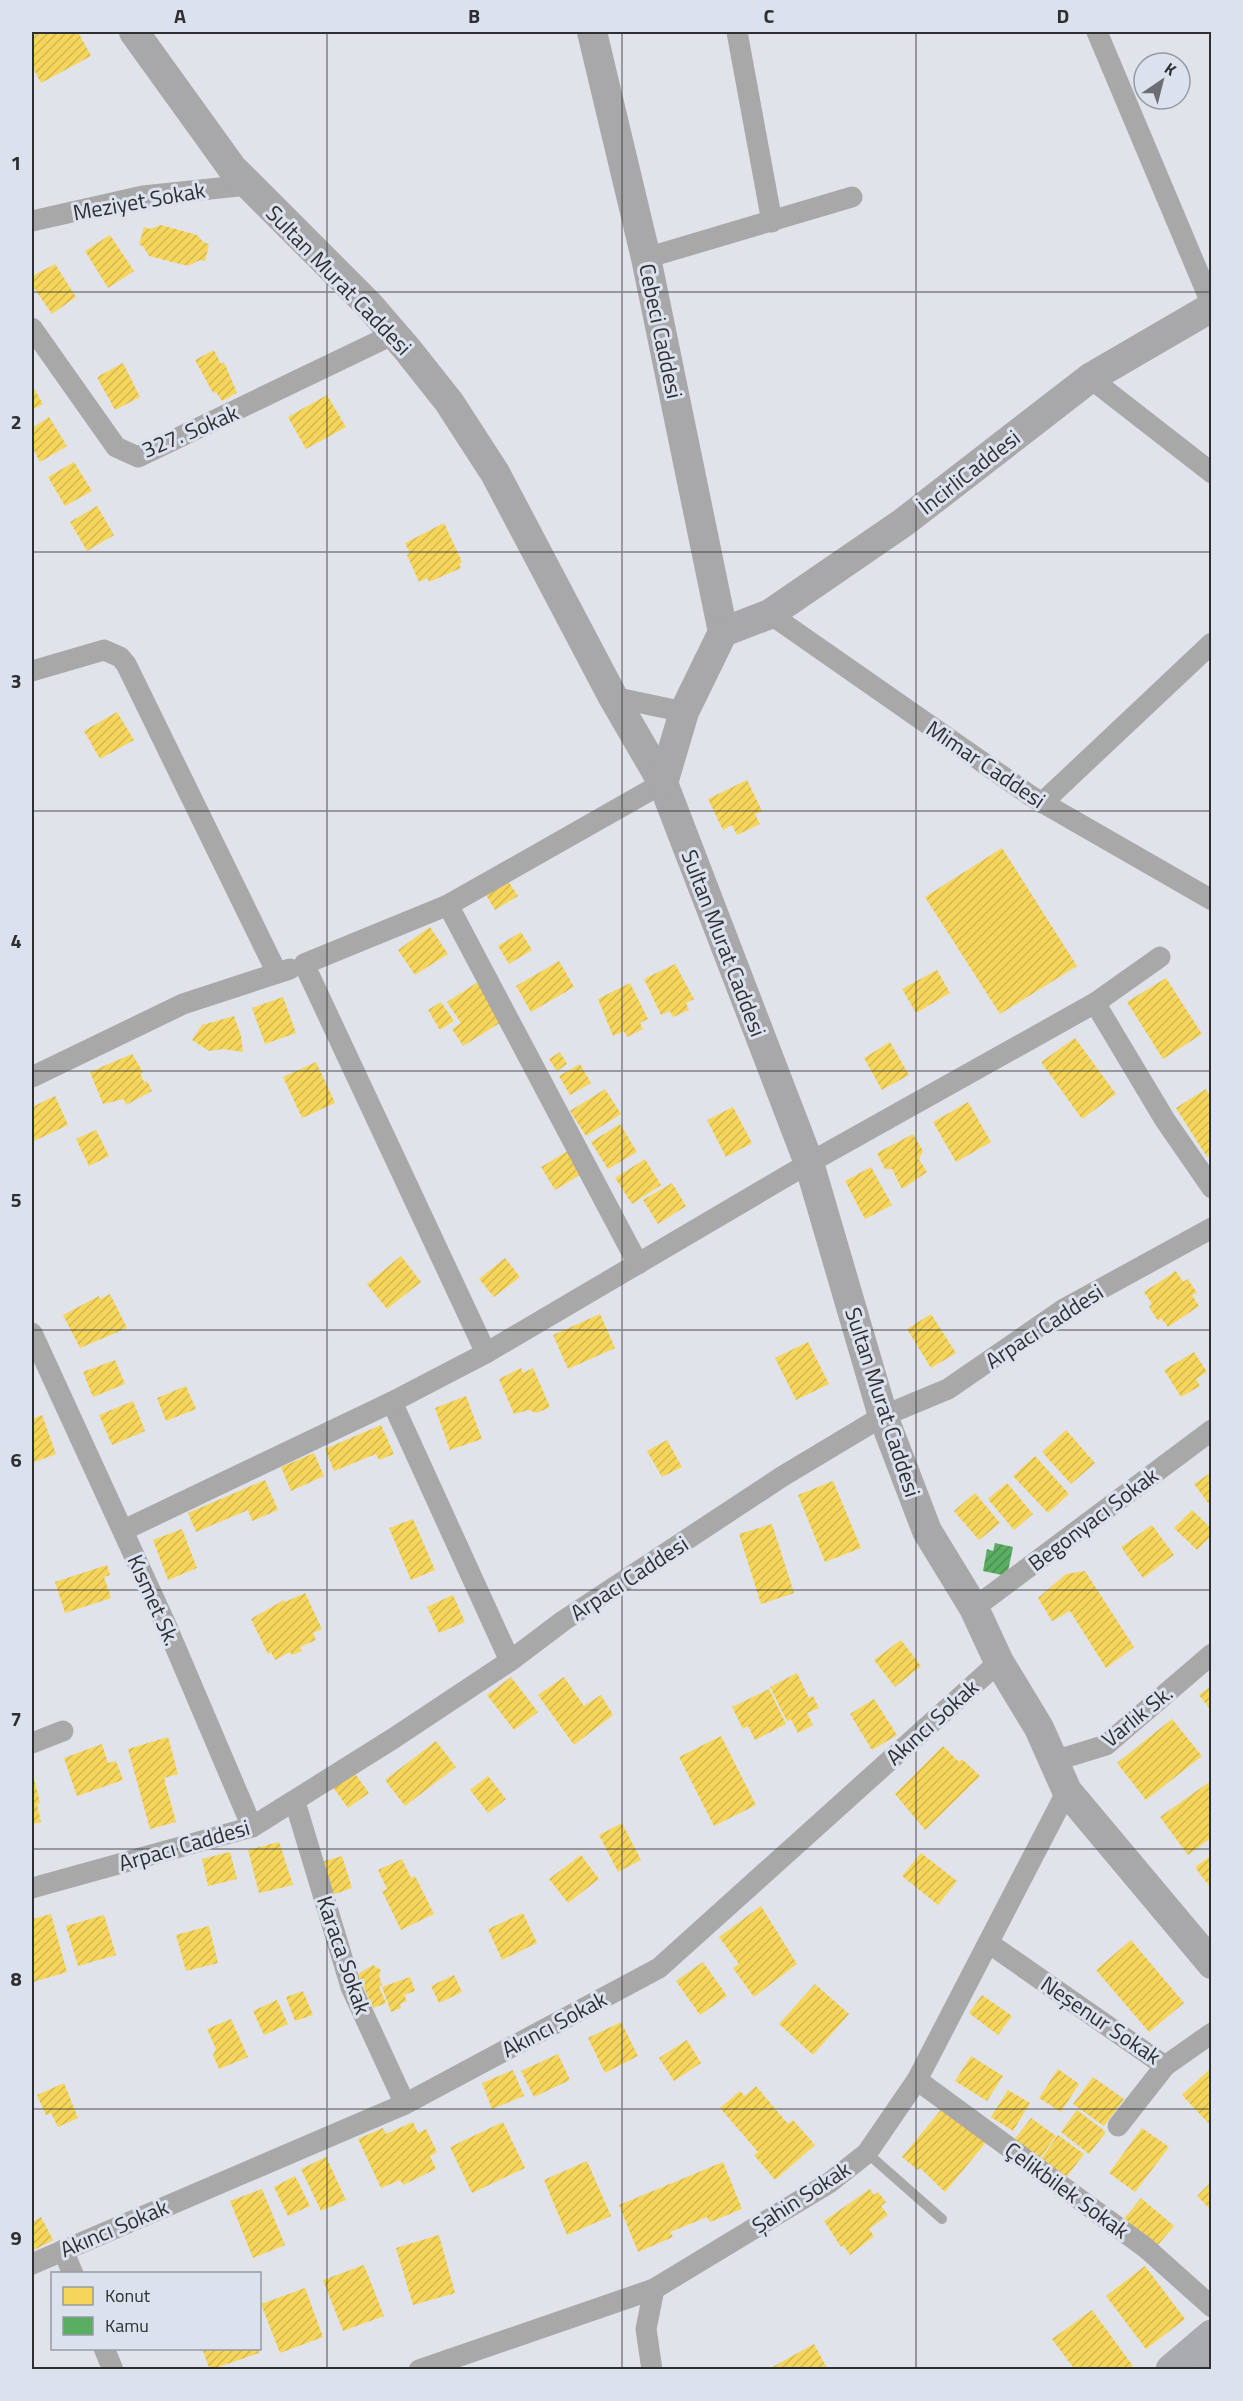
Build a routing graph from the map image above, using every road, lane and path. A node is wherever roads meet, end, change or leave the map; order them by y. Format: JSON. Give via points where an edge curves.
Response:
{"nodes":[{"id":1,"x":134,"y":32,"type":"edge"},
{"id":2,"x":592,"y":32,"type":"edge"},
{"id":3,"x":737,"y":32,"type":"edge"},
{"id":4,"x":1097,"y":32,"type":"edge"},
{"id":5,"x":248,"y":185,"type":"junction"},
{"id":6,"x":852,"y":197,"type":"dead end"},
{"id":7,"x":32,"y":221,"type":"edge"},
{"id":8,"x":772,"y":222,"type":"junction"},
{"id":9,"x":646,"y":258,"type":"junction"},
{"id":10,"x":1212,"y":306,"type":"edge"},
{"id":11,"x":32,"y":328,"type":"edge"},
{"id":12,"x":394,"y":334,"type":"junction"},
{"id":13,"x":1090,"y":378,"type":"junction"},
{"id":14,"x":1212,"y":473,"type":"edge"},
{"id":15,"x":770,"y":614,"type":"junction"},
{"id":16,"x":723,"y":632,"type":"junction"},
{"id":17,"x":1212,"y":643,"type":"edge"},
{"id":18,"x":32,"y":671,"type":"edge"},
{"id":19,"x":613,"y":697,"type":"junction"},
{"id":20,"x":684,"y":712,"type":"junction"},
{"id":21,"x":663,"y":783,"type":"junction"},
{"id":22,"x":1042,"y":803,"type":"junction"},
{"id":23,"x":1212,"y":900,"type":"edge"},
{"id":24,"x":448,"y":905,"type":"junction"},
{"id":25,"x":1160,"y":957,"type":"dead end"},
{"id":26,"x":304,"y":964,"type":"junction"},
{"id":27,"x":277,"y":973,"type":"junction"},
{"id":28,"x":1095,"y":1003,"type":"junction"},
{"id":29,"x":32,"y":1077,"type":"edge"},
{"id":30,"x":809,"y":1163,"type":"junction"},
{"id":31,"x":1212,"y":1188,"type":"edge"},
{"id":32,"x":1212,"y":1228,"type":"edge"},
{"id":33,"x":638,"y":1264,"type":"junction"},
{"id":34,"x":32,"y":1333,"type":"edge"},
{"id":35,"x":486,"y":1353,"type":"junction"},
{"id":36,"x":41,"y":1378,"type":"edge"},
{"id":37,"x":392,"y":1402,"type":"junction"},
{"id":38,"x":883,"y":1416,"type":"junction"},
{"id":39,"x":1212,"y":1431,"type":"edge"},
{"id":40,"x":124,"y":1530,"type":"junction"},
{"id":41,"x":974,"y":1608,"type":"junction"},
{"id":42,"x":1212,"y":1654,"type":"edge"},
{"id":43,"x":510,"y":1661,"type":"junction"},
{"id":44,"x":999,"y":1662,"type":"junction"},
{"id":45,"x":63,"y":1731,"type":"dead end"},
{"id":46,"x":32,"y":1743,"type":"edge"},
{"id":47,"x":1054,"y":1761,"type":"junction"},
{"id":48,"x":1067,"y":1791,"type":"junction"},
{"id":49,"x":296,"y":1802,"type":"junction"},
{"id":50,"x":252,"y":1827,"type":"junction"},
{"id":51,"x":32,"y":1888,"type":"edge"},
{"id":52,"x":990,"y":1944,"type":"junction"},
{"id":53,"x":1212,"y":1964,"type":"edge"},
{"id":54,"x":1212,"y":2033,"type":"edge"},
{"id":55,"x":1166,"y":2066,"type":"junction"},
{"id":56,"x":917,"y":2080,"type":"junction"},
{"id":57,"x":405,"y":2104,"type":"junction"},
{"id":58,"x":1118,"y":2126,"type":"dead end"},
{"id":59,"x":867,"y":2153,"type":"junction"},
{"id":60,"x":942,"y":2219,"type":"dead end"},
{"id":61,"x":63,"y":2250,"type":"junction"},
{"id":62,"x":32,"y":2264,"type":"edge"},
{"id":63,"x":72,"y":2272,"type":"edge"},
{"id":64,"x":654,"y":2289,"type":"junction"},
{"id":65,"x":1212,"y":2307,"type":"edge"},
{"id":66,"x":1212,"y":2336,"type":"edge"},
{"id":67,"x":104,"y":2350,"type":"edge"},
{"id":68,"x":113,"y":2370,"type":"edge"},
{"id":69,"x":419,"y":2370,"type":"edge"},
{"id":70,"x":652,"y":2370,"type":"edge"},
{"id":71,"x":1172,"y":2370,"type":"edge"}],
"edges":[{"from":1,"to":5,"type":"street","name":"Sultan Murat Caddesi"},
{"from":2,"to":9,"type":"street","name":"Cebeci Caddesi"},
{"from":3,"to":8,"type":"street"},
{"from":4,"to":10,"type":"street"},
{"from":5,"to":7,"type":"street","name":"Meziyet Sokak","via":[[143,196]]},
{"from":5,"to":12,"type":"street","name":"Sultan Murat Caddesi"},
{"from":6,"to":8,"type":"street"},
{"from":8,"to":9,"type":"street"},
{"from":9,"to":16,"type":"street","name":"Cebeci Caddesi"},
{"from":10,"to":13,"type":"street","name":"İncirliCaddesi"},
{"from":11,"to":12,"type":"street","name":"327. Sokak","via":[[116,447],[138,457]]},
{"from":12,"to":19,"type":"street","name":"Sultan Murat Caddesi","via":[[449,402],[495,473]]},
{"from":13,"to":14,"type":"street"},
{"from":13,"to":15,"type":"street","name":"İncirliCaddesi","via":[[904,522]]},
{"from":15,"to":16,"type":"street","name":"İncirliCaddesi"},
{"from":15,"to":22,"type":"street","name":"Mimar Caddesi"},
{"from":16,"to":20,"type":"street"},
{"from":17,"to":22,"type":"street"},
{"from":18,"to":27,"type":"street","via":[[104,650],[126,664]]},
{"from":19,"to":20,"type":"street"},
{"from":19,"to":21,"type":"street","name":"Sultan Murat Caddesi"},
{"from":20,"to":21,"type":"street"},
{"from":21,"to":24,"type":"street"},
{"from":21,"to":30,"type":"street","name":"Sultan Murat Caddesi"},
{"from":22,"to":23,"type":"street","name":"Mimar Caddesi"},
{"from":24,"to":26,"type":"street"},
{"from":24,"to":33,"type":"street"},
{"from":25,"to":28,"type":"street"},
{"from":26,"to":27,"type":"street"},
{"from":26,"to":35,"type":"street"},
{"from":27,"to":29,"type":"street","via":[[183,1004]]},
{"from":28,"to":30,"type":"street"},
{"from":28,"to":31,"type":"street","via":[[1165,1120]]},
{"from":30,"to":33,"type":"street"},
{"from":30,"to":38,"type":"street","name":"Sultan Murat Caddesi"},
{"from":32,"to":38,"type":"street","name":"Arpacı Caddesi","via":[[1064,1309],[948,1389]]},
{"from":33,"to":35,"type":"street"},
{"from":34,"to":36,"type":"street","name":"Kısmet Sk."},
{"from":35,"to":37,"type":"street"},
{"from":36,"to":40,"type":"street","name":"Kısmet Sk."},
{"from":37,"to":40,"type":"street"},
{"from":37,"to":43,"type":"street"},
{"from":38,"to":41,"type":"street","name":"Sultan Murat Caddesi","via":[[927,1530]]},
{"from":38,"to":43,"type":"street","name":"Arpacı Caddesi","via":[[783,1476],[563,1621]]},
{"from":39,"to":41,"type":"street","name":"Begonyacı Sokak"},
{"from":40,"to":50,"type":"street","name":"Kısmet Sk."},
{"from":41,"to":44,"type":"street","name":"Sultan Murat Caddesi"},
{"from":42,"to":47,"type":"street","name":"Varlık Sk.","via":[[1106,1745]]},
{"from":43,"to":49,"type":"street","name":"Arpacı Caddesi"},
{"from":44,"to":47,"type":"street","name":"Sultan Murat Caddesi"},
{"from":44,"to":57,"type":"street","name":"Akıncı Sokak","via":[[659,1968]]},
{"from":45,"to":46,"type":"street"},
{"from":47,"to":48,"type":"street","name":"Sultan Murat Caddesi"},
{"from":48,"to":52,"type":"street","name":"Şahin Sokak"},
{"from":48,"to":53,"type":"street","name":"Sultan Murat Caddesi"},
{"from":49,"to":50,"type":"street","name":"Arpacı Caddesi"},
{"from":49,"to":57,"type":"street","name":"Karaca Sokak","via":[[351,1986]]},
{"from":50,"to":51,"type":"street","name":"Arpacı Caddesi"},
{"from":52,"to":55,"type":"street","name":"Neşenur Sokak"},
{"from":52,"to":56,"type":"street","name":"Şahin Sokak"},
{"from":54,"to":55,"type":"street","name":"Neşenur Sokak"},
{"from":55,"to":58,"type":"street"},
{"from":56,"to":59,"type":"street","name":"Şahin Sokak"},
{"from":56,"to":65,"type":"street","name":"Çelikbilek Sokak","via":[[1146,2248]]},
{"from":57,"to":61,"type":"street","name":"Akıncı Sokak"},
{"from":59,"to":60,"type":"lane"},
{"from":59,"to":64,"type":"street","name":"Şahin Sokak","via":[[829,2183]]},
{"from":61,"to":62,"type":"street","name":"Akıncı Sokak"},
{"from":61,"to":63,"type":"street"},
{"from":64,"to":69,"type":"street","name":"Şahin Sokak"},
{"from":64,"to":70,"type":"street","via":[[646,2329]]},
{"from":66,"to":71,"type":"main road"},
{"from":67,"to":68,"type":"street"}]}
